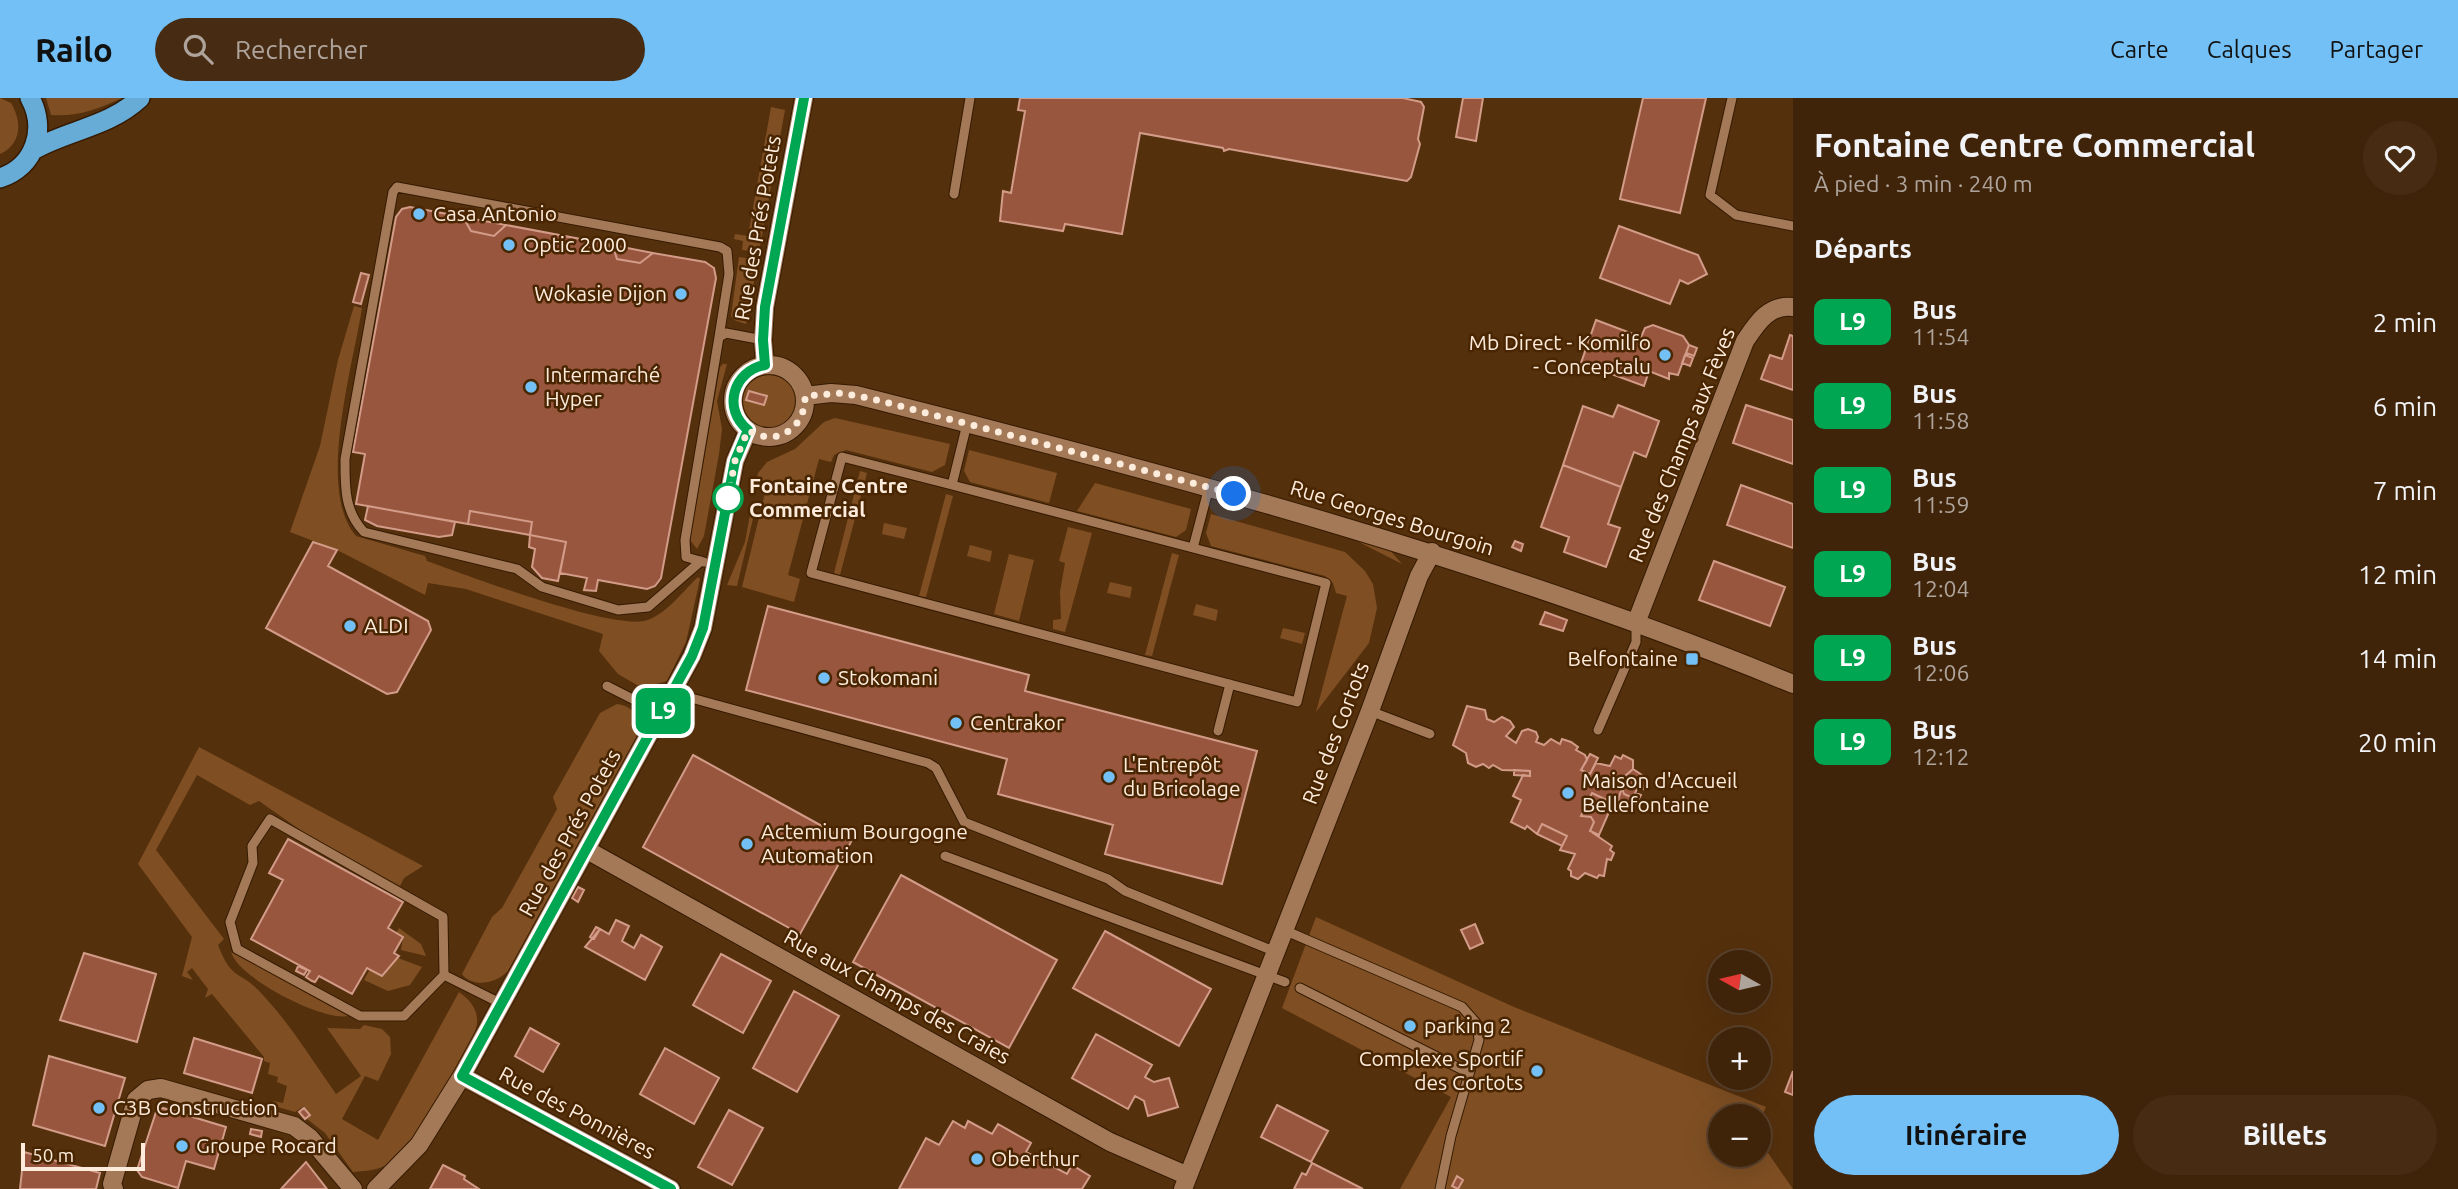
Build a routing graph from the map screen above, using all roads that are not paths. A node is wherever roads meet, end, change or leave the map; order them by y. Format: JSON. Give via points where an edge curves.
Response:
{"nodes":[{"id":1,"x":30,"y":98,"type":"edge"},
{"id":2,"x":140,"y":98,"type":"edge"},
{"id":3,"x":804,"y":98,"type":"edge"},
{"id":4,"x":970,"y":98,"type":"edge"},
{"id":5,"x":1732,"y":98,"type":"edge"},
{"id":6,"x":33,"y":150,"type":"junction"},
{"id":7,"x":2,"y":183,"type":"edge"},
{"id":8,"x":954,"y":194,"type":"dead end"},
{"id":9,"x":1793,"y":226,"type":"edge"},
{"id":10,"x":1793,"y":307,"type":"edge"},
{"id":11,"x":719,"y":337,"type":"junction"},
{"id":12,"x":763,"y":340,"type":"junction"},
{"id":13,"x":765,"y":365,"type":"junction"},
{"id":14,"x":805,"y":396,"type":"junction"},
{"id":15,"x":967,"y":424,"type":"junction"},
{"id":16,"x":748,"y":430,"type":"junction"},
{"id":17,"x":952,"y":485,"type":"junction"},
{"id":18,"x":1209,"y":487,"type":"junction"},
{"id":19,"x":1193,"y":548,"type":"junction"},
{"id":20,"x":1432,"y":552,"type":"junction"},
{"id":21,"x":709,"y":563,"type":"junction"},
{"id":22,"x":1636,"y":623,"type":"junction"},
{"id":23,"x":1230,"y":684,"type":"junction"},
{"id":24,"x":1793,"y":684,"type":"edge"},
{"id":25,"x":607,"y":686,"type":"dead end"},
{"id":26,"x":673,"y":693,"type":"junction"},
{"id":27,"x":1370,"y":711,"type":"junction"},
{"id":28,"x":662,"y":714,"type":"junction"},
{"id":29,"x":1598,"y":730,"type":"dead end"},
{"id":30,"x":1218,"y":731,"type":"dead end"},
{"id":31,"x":1430,"y":734,"type":"dead end"},
{"id":32,"x":587,"y":850,"type":"junction"},
{"id":33,"x":945,"y":856,"type":"dead end"},
{"id":34,"x":1284,"y":930,"type":"junction"},
{"id":35,"x":1276,"y":952,"type":"junction"},
{"id":36,"x":444,"y":975,"type":"junction"},
{"id":37,"x":1266,"y":977,"type":"junction"},
{"id":38,"x":1285,"y":982,"type":"dead end"},
{"id":39,"x":1300,"y":988,"type":"dead end"},
{"id":40,"x":502,"y":1004,"type":"junction"},
{"id":41,"x":1469,"y":1073,"type":"junction"},
{"id":42,"x":462,"y":1076,"type":"junction"},
{"id":43,"x":1186,"y":1182,"type":"edge"},
{"id":44,"x":377,"y":1188,"type":"edge"},
{"id":45,"x":114,"y":1189,"type":"edge"},
{"id":46,"x":353,"y":1189,"type":"edge"},
{"id":47,"x":671,"y":1189,"type":"edge"},
{"id":48,"x":1440,"y":1189,"type":"edge"}],
"edges":[{"from":1,"to":6,"type":"highway","via":[[38,121]]},
{"from":2,"to":6,"type":"highway","via":[[97,126],[60,136]]},
{"from":3,"to":12,"type":"street","name":"Rue des Prés Potets","via":[[765,307]]},
{"from":4,"to":8,"type":"lane"},
{"from":5,"to":9,"type":"lane","via":[[1710,195],[1736,215]]},
{"from":6,"to":7,"type":"highway"},
{"from":10,"to":22,"type":"street","name":"Rue des Champs aux Fèves","via":[[1762,315],[1745,341]]},
{"from":11,"to":12,"type":"lane","via":[[726,333]]},
{"from":11,"to":21,"type":"lane","via":[[685,540],[686,557]]},
{"from":11,"to":21,"type":"lane","via":[[729,274],[727,251],[720,247],[397,187],[345,459],[345,492],[353,521],[363,532],[517,569],[541,587],[618,610],[648,607]]},
{"from":12,"to":13,"type":"street","name":"Rue des Prés Potets"},
{"from":13,"to":14,"type":"street","via":[[780,366],[793,374]]},
{"from":13,"to":16,"type":"street","via":[[745,375],[734,395],[737,418]]},
{"from":14,"to":15,"type":"street","name":"Rue Georges Bourgoin","via":[[856,395]]},
{"from":14,"to":16,"type":"street","via":[[802,417],[788,432],[768,437]]},
{"from":15,"to":17,"type":"lane"},
{"from":15,"to":18,"type":"street","name":"Rue Georges Bourgoin"},
{"from":16,"to":21,"type":"street","name":"Rue des Prés Potets","via":[[735,461]]},
{"from":17,"to":19,"type":"lane"},
{"from":17,"to":23,"type":"lane","via":[[842,457],[811,573]]},
{"from":18,"to":19,"type":"lane"},
{"from":18,"to":20,"type":"street","name":"Rue Georges Bourgoin"},
{"from":19,"to":23,"type":"lane","via":[[1326,583],[1297,702]]},
{"from":20,"to":22,"type":"street","name":"Rue Georges Bourgoin"},
{"from":20,"to":27,"type":"street","name":"Rue des Cortots"},
{"from":21,"to":26,"type":"street","name":"Rue des Prés Potets","via":[[703,628]]},
{"from":22,"to":24,"type":"street","name":"Rue Georges Bourgoin"},
{"from":22,"to":29,"type":"lane","via":[[1636,642]]},
{"from":23,"to":30,"type":"lane"},
{"from":25,"to":28,"type":"lane"},
{"from":26,"to":28,"type":"street","name":"Rue des Prés Potets"},
{"from":26,"to":35,"type":"lane","via":[[928,763],[936,768],[964,822]]},
{"from":27,"to":31,"type":"lane"},
{"from":27,"to":34,"type":"street","name":"Rue des Cortots"},
{"from":28,"to":32,"type":"street","name":"Rue des Prés Potets"},
{"from":32,"to":40,"type":"street","name":"Rue des Prés Potets"},
{"from":32,"to":43,"type":"street","name":"Rue aux Champs des Craies"},
{"from":33,"to":37,"type":"lane"},
{"from":34,"to":35,"type":"street","name":"Rue des Cortots"},
{"from":34,"to":41,"type":"lane","via":[[1462,1007],[1477,1024],[1479,1040]]},
{"from":35,"to":37,"type":"street","name":"Rue des Cortots"},
{"from":36,"to":36,"type":"lane","via":[[404,1016],[360,1016],[237,949],[230,922],[253,863],[252,846],[267,821],[443,917]]},
{"from":36,"to":40,"type":"lane"},
{"from":37,"to":38,"type":"lane"},
{"from":37,"to":43,"type":"street","name":"Rue des Cortots"},
{"from":39,"to":41,"type":"lane"},
{"from":40,"to":42,"type":"street","name":"Rue des Prés Potets"},
{"from":41,"to":48,"type":"lane"},
{"from":42,"to":44,"type":"street","name":"Rue des Prés Potets","via":[[419,1145]]},
{"from":42,"to":47,"type":"street","name":"Rue des Ponnières"},
{"from":45,"to":46,"type":"street","via":[[111,1184],[136,1100],[148,1090],[161,1088],[294,1126]]}]}
